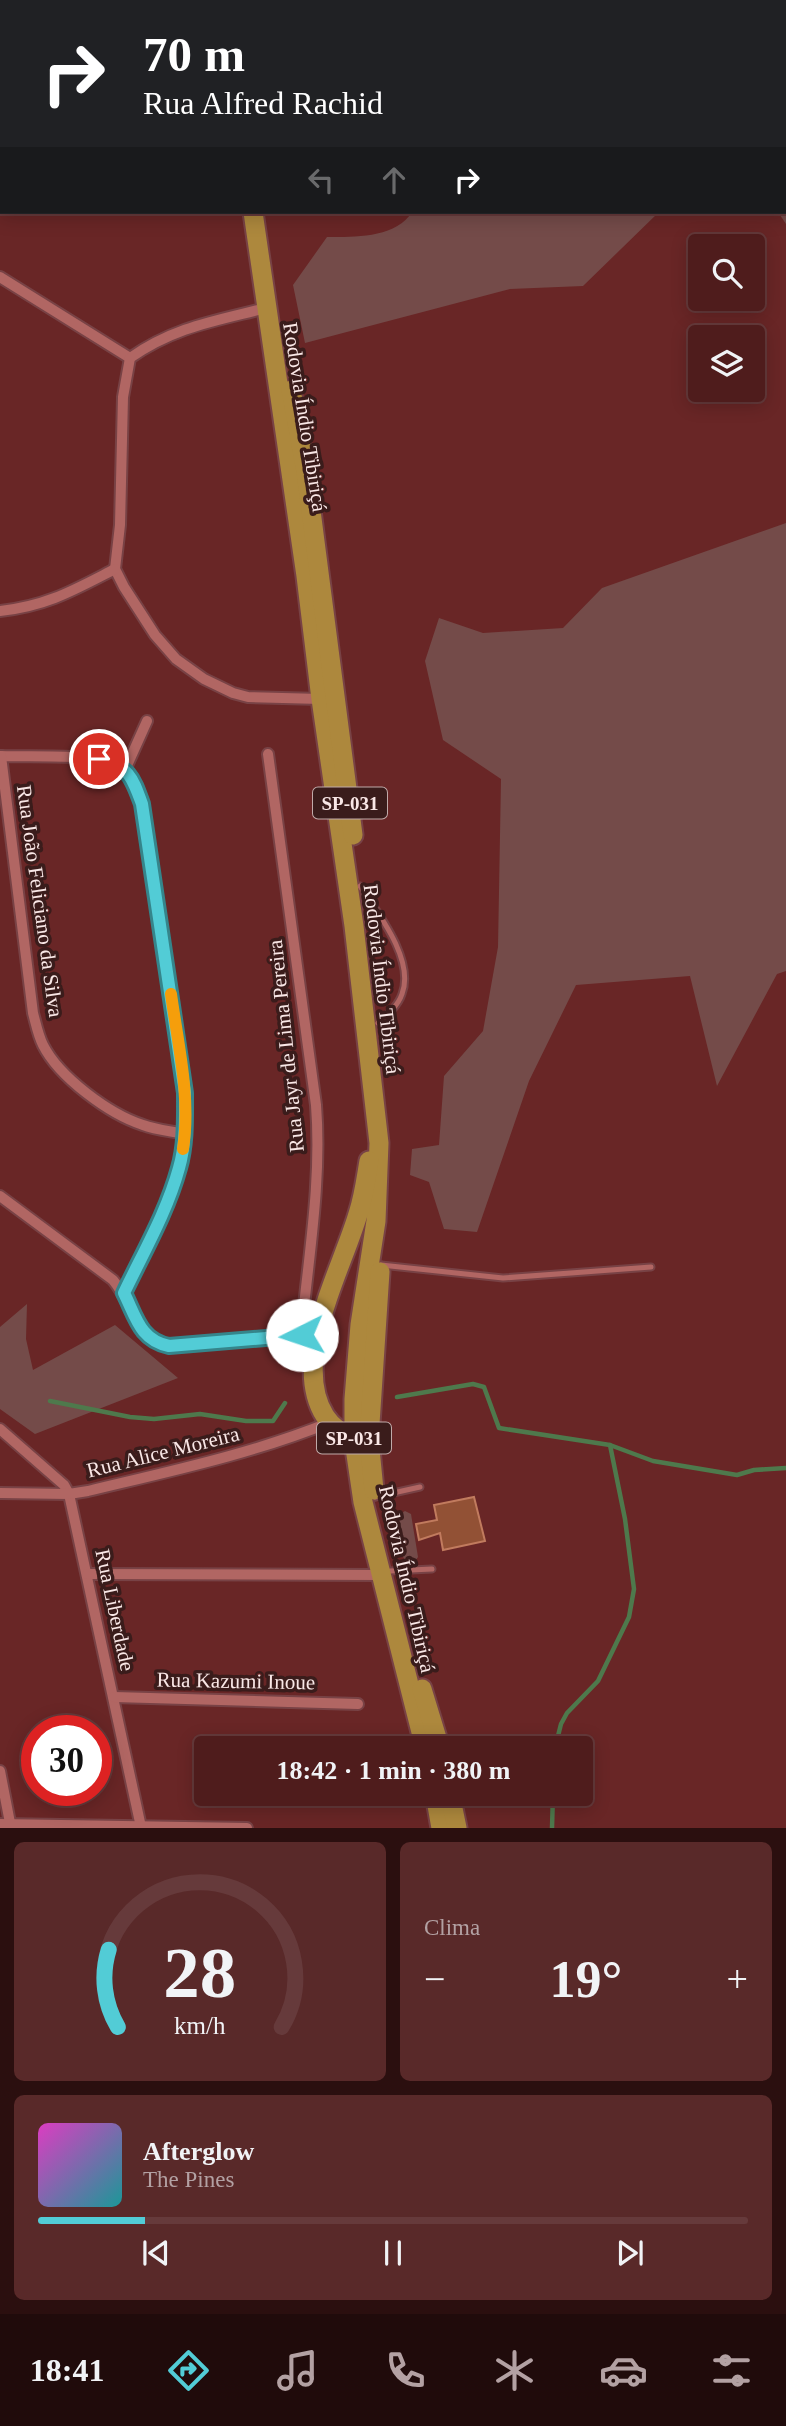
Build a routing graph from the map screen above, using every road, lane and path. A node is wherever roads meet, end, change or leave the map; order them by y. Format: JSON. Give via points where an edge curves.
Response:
{"nodes":[{"id":1,"x":253,"y":214,"type":"edge"},
{"id":2,"x":264,"y":214,"type":"edge"},
{"id":3,"x":0,"y":277,"type":"edge"},
{"id":4,"x":266,"y":309,"type":"junction"},
{"id":5,"x":130,"y":358,"type":"junction"},
{"id":6,"x":115,"y":569,"type":"junction"},
{"id":7,"x":0,"y":611,"type":"edge"},
{"id":8,"x":321,"y":699,"type":"junction"},
{"id":9,"x":147,"y":721,"type":"dead end"},
{"id":10,"x":268,"y":754,"type":"dead end"},
{"id":11,"x":1,"y":756,"type":"edge"},
{"id":12,"x":125,"y":770,"type":"junction"},
{"id":13,"x":360,"y":886,"type":"junction"},
{"id":14,"x":378,"y":1023,"type":"junction"},
{"id":15,"x":377,"y":1122,"type":"junction"},
{"id":16,"x":185,"y":1134,"type":"junction"},
{"id":17,"x":0,"y":1196,"type":"edge"},
{"id":18,"x":381,"y":1265,"type":"junction"},
{"id":19,"x":651,"y":1267,"type":"dead end"},
{"id":20,"x":124,"y":1293,"type":"junction"},
{"id":21,"x":310,"y":1335,"type":"junction"},
{"id":22,"x":331,"y":1422,"type":"junction"},
{"id":23,"x":0,"y":1429,"type":"edge"},
{"id":24,"x":354,"y":1441,"type":"junction"},
{"id":25,"x":420,"y":1487,"type":"dead end"},
{"id":26,"x":0,"y":1493,"type":"edge"},
{"id":27,"x":69,"y":1494,"type":"junction"},
{"id":28,"x":375,"y":1497,"type":"junction"},
{"id":29,"x":432,"y":1569,"type":"dead end"},
{"id":30,"x":385,"y":1573,"type":"junction"},
{"id":31,"x":87,"y":1574,"type":"junction"},
{"id":32,"x":114,"y":1698,"type":"junction"},
{"id":33,"x":358,"y":1703,"type":"dead end"},
{"id":34,"x":422,"y":1736,"type":"edge"},
{"id":35,"x":436,"y":1736,"type":"edge"},
{"id":36,"x":0,"y":1771,"type":"edge"},
{"id":37,"x":437,"y":1806,"type":"edge"},
{"id":38,"x":452,"y":1806,"type":"edge"},
{"id":39,"x":7,"y":1826,"type":"edge"},
{"id":40,"x":141,"y":1827,"type":"edge"},
{"id":41,"x":247,"y":1828,"type":"edge"},
{"id":42,"x":441,"y":1828,"type":"edge"},
{"id":43,"x":457,"y":1828,"type":"edge"}],
"edges":[{"from":1,"to":4,"type":"highway","name":"Rodovia Índio Tibiriçá","number":"SP-031"},
{"from":2,"to":13,"type":"highway","name":"Rodovia Índio Tibiriçá","number":"SP-031","via":[[306,472]]},
{"from":3,"to":5,"type":"street"},
{"from":4,"to":5,"type":"street","via":[[155,340]]},
{"from":4,"to":8,"type":"highway","name":"Rodovia Índio Tibiriçá","number":"SP-031"},
{"from":5,"to":6,"type":"street","via":[[123,397]]},
{"from":6,"to":7,"type":"street","via":[[51,601]]},
{"from":6,"to":8,"type":"street","via":[[155,635],[176,659],[204,679],[248,697]]},
{"from":8,"to":15,"type":"highway","name":"Rodovia Índio Tibiriçá","number":"SP-031"},
{"from":9,"to":12,"type":"street"},
{"from":10,"to":21,"type":"street","name":"Rua Jayr de Lima Pereira","via":[[319,1144]]},
{"from":11,"to":12,"type":"street","via":[[99,759]]},
{"from":11,"to":16,"type":"street","name":"Rua João Feliciano da Silva","via":[[33,1013],[42,1043],[73,1082],[124,1118]]},
{"from":12,"to":16,"type":"street","via":[[133,778],[142,804],[185,1093]]},
{"from":13,"to":14,"type":"highway","name":"Rodovia Índio Tibiriçá","number":"SP-031"},
{"from":13,"to":14,"type":"lane","via":[[390,933],[405,976],[403,993]]},
{"from":14,"to":18,"type":"highway","name":"Rodovia Índio Tibiriçá","number":"SP-031","via":[[390,1179]]},
{"from":15,"to":21,"type":"highway","via":[[358,1214]]},
{"from":15,"to":24,"type":"highway","name":"Rodovia Índio Tibiriçá","number":"SP-031","via":[[376,1221],[360,1325]]},
{"from":16,"to":20,"type":"street","via":[[167,1203]]},
{"from":17,"to":20,"type":"street","via":[[95,1265]]},
{"from":18,"to":19,"type":"lane","via":[[503,1279]]},
{"from":18,"to":28,"type":"highway","name":"Rodovia Índio Tibiriçá","number":"SP-031","via":[[369,1439]]},
{"from":20,"to":21,"type":"street","via":[[144,1333],[155,1343],[169,1346]]},
{"from":21,"to":22,"type":"highway","via":[[314,1389]]},
{"from":22,"to":24,"type":"highway"},
{"from":22,"to":27,"type":"street","name":"Rua Alice Moreira","via":[[234,1456]]},
{"from":23,"to":27,"type":"street"},
{"from":24,"to":30,"type":"highway","name":"Rodovia Índio Tibiriçá","number":"SP-031","via":[[363,1502]]},
{"from":25,"to":28,"type":"lane"},
{"from":26,"to":27,"type":"street","name":"Rua Alice Moreira"},
{"from":27,"to":31,"type":"street","name":"Rua Liberdade"},
{"from":28,"to":30,"type":"highway","name":"Rodovia Índio Tibiriçá","number":"SP-031"},
{"from":29,"to":30,"type":"lane"},
{"from":30,"to":31,"type":"street"},
{"from":30,"to":34,"type":"highway","name":"Rodovia Índio Tibiriçá","number":"SP-031"},
{"from":30,"to":35,"type":"highway","name":"Rodovia Índio Tibiriçá","number":"SP-031"},
{"from":31,"to":32,"type":"street","name":"Rua Liberdade"},
{"from":32,"to":33,"type":"street","name":"Rua Kazumi Inoue"},
{"from":32,"to":40,"type":"street","name":"Rua Liberdade"},
{"from":36,"to":39,"type":"street"},
{"from":37,"to":42,"type":"highway"},
{"from":38,"to":43,"type":"highway"},
{"from":39,"to":40,"type":"street"},
{"from":40,"to":41,"type":"street"}]}
